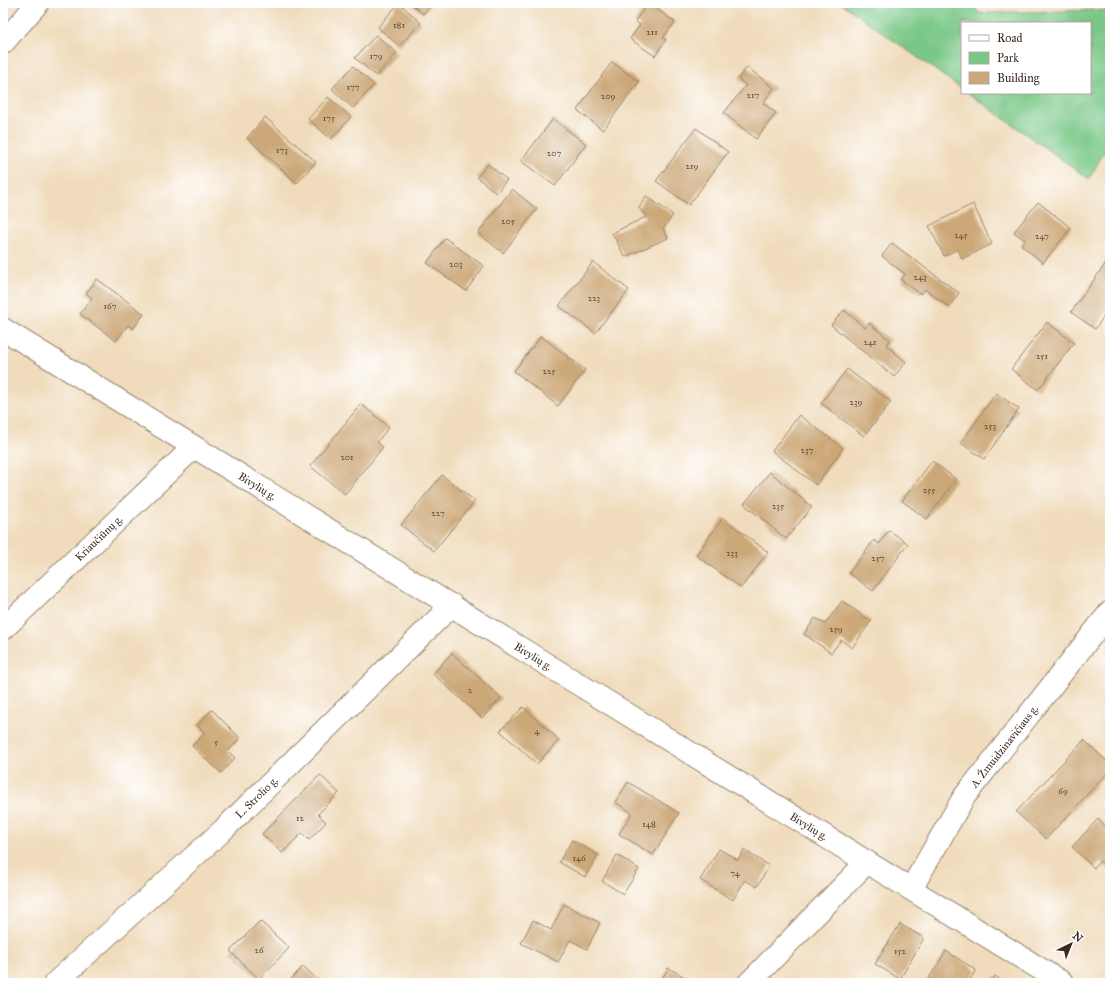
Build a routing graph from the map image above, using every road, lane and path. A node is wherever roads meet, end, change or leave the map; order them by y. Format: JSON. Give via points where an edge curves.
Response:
{"nodes":[{"id":1,"x":38,"y":3,"type":"edge"},
{"id":2,"x":3,"y":43,"type":"edge"},
{"id":3,"x":3,"y":329,"type":"edge"},
{"id":4,"x":194,"y":447,"type":"junction"},
{"id":5,"x":452,"y":605,"type":"junction"},
{"id":6,"x":1110,"y":612,"type":"edge"},
{"id":7,"x":3,"y":629,"type":"edge"},
{"id":8,"x":867,"y":862,"type":"junction"},
{"id":9,"x":911,"y":889,"type":"junction"},
{"id":10,"x":55,"y":983,"type":"edge"},
{"id":11,"x":749,"y":983,"type":"edge"},
{"id":12,"x":1063,"y":983,"type":"edge"}],
"edges":[{"from":1,"to":2,"type":"street"},
{"from":3,"to":4,"type":"street","name":"Bivylių g."},
{"from":4,"to":5,"type":"street","name":"Bivylių g."},
{"from":4,"to":7,"type":"street","name":"Kriaučiūnų g."},
{"from":5,"to":8,"type":"street","name":"Bivylių g."},
{"from":5,"to":10,"type":"street","name":"L. Strolio g.","via":[[222,831]]},
{"from":6,"to":9,"type":"street","name":"A. Žmuidzinavičiaus g.","via":[[964,797]]},
{"from":8,"to":9,"type":"street","name":"Bivylių g."},
{"from":8,"to":11,"type":"street"},
{"from":9,"to":12,"type":"street","name":"Bivylių g."}]}
